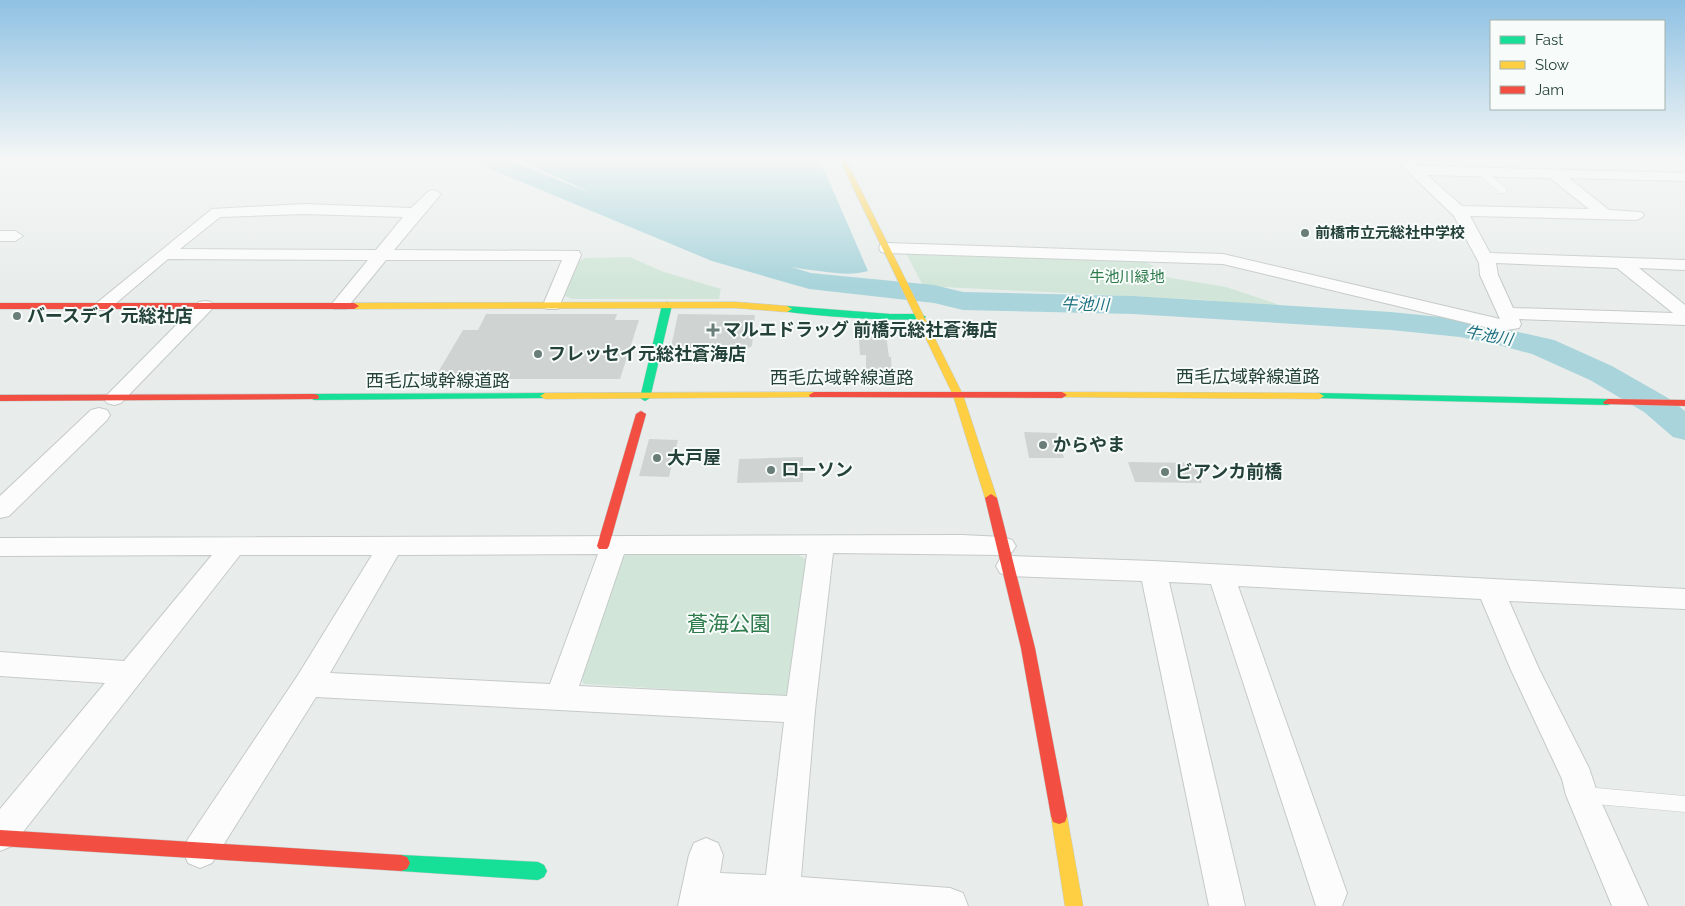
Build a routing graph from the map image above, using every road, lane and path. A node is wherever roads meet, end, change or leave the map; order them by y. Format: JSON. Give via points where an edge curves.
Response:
{"nodes":[{"id":1,"x":427,"y":200,"type":"edge"},
{"id":2,"x":863,"y":200,"type":"edge"},
{"id":3,"x":1446,"y":200,"type":"edge"},
{"id":4,"x":1587,"y":200,"type":"edge"},
{"id":5,"x":1457,"y":211,"type":"junction"},
{"id":6,"x":414,"y":213,"type":"junction"},
{"id":7,"x":1606,"y":215,"type":"junction"},
{"id":8,"x":1636,"y":215,"type":"dead end"},
{"id":9,"x":887,"y":248,"type":"junction"},
{"id":10,"x":164,"y":254,"type":"junction"},
{"id":11,"x":380,"y":254,"type":"junction"},
{"id":12,"x":1484,"y":258,"type":"junction"},
{"id":13,"x":1622,"y":263,"type":"junction"},
{"id":14,"x":1685,"y":266,"type":"edge"},
{"id":15,"x":340,"y":305,"type":"junction"},
{"id":16,"x":552,"y":305,"type":"junction"},
{"id":17,"x":667,"y":305,"type":"junction"},
{"id":18,"x":0,"y":306,"type":"edge"},
{"id":19,"x":102,"y":306,"type":"junction"},
{"id":20,"x":205,"y":306,"type":"junction"},
{"id":21,"x":1508,"y":313,"type":"junction"},
{"id":22,"x":1685,"y":314,"type":"edge"},
{"id":23,"x":921,"y":317,"type":"junction"},
{"id":24,"x":1663,"y":318,"type":"junction"},
{"id":25,"x":1685,"y":319,"type":"edge"},
{"id":26,"x":1685,"y":337,"type":"edge"},
{"id":27,"x":958,"y":395,"type":"junction"},
{"id":28,"x":0,"y":398,"type":"edge"},
{"id":29,"x":645,"y":398,"type":"junction"},
{"id":30,"x":1684,"y":403,"type":"edge"},
{"id":31,"x":100,"y":411,"type":"junction"},
{"id":32,"x":960,"y":413,"type":"junction"},
{"id":33,"x":980,"y":413,"type":"dead end"},
{"id":34,"x":641,"y":414,"type":"dead end"},
{"id":35,"x":0,"y":510,"type":"edge"},
{"id":36,"x":821,"y":545,"type":"junction"},
{"id":37,"x":608,"y":546,"type":"junction"},
{"id":38,"x":0,"y":547,"type":"edge"},
{"id":39,"x":233,"y":547,"type":"junction"},
{"id":40,"x":390,"y":547,"type":"junction"},
{"id":41,"x":1006,"y":556,"type":"junction"},
{"id":42,"x":1153,"y":570,"type":"junction"},
{"id":43,"x":1222,"y":575,"type":"junction"},
{"id":44,"x":1491,"y":591,"type":"junction"},
{"id":45,"x":1685,"y":599,"type":"edge"},
{"id":46,"x":0,"y":664,"type":"edge"},
{"id":47,"x":131,"y":673,"type":"junction"},
{"id":48,"x":308,"y":684,"type":"junction"},
{"id":49,"x":560,"y":697,"type":"junction"},
{"id":50,"x":800,"y":710,"type":"junction"},
{"id":51,"x":1582,"y":794,"type":"junction"},
{"id":52,"x":1685,"y":804,"type":"edge"},
{"id":53,"x":0,"y":836,"type":"edge"},
{"id":54,"x":200,"y":851,"type":"junction"},
{"id":55,"x":706,"y":855,"type":"dead end"},
{"id":56,"x":538,"y":870,"type":"dead end"},
{"id":57,"x":782,"y":893,"type":"junction"},
{"id":58,"x":1330,"y":893,"type":"dead end"},
{"id":59,"x":698,"y":898,"type":"edge"},
{"id":60,"x":950,"y":906,"type":"edge"},
{"id":61,"x":1074,"y":906,"type":"edge"},
{"id":62,"x":1228,"y":906,"type":"edge"},
{"id":63,"x":1630,"y":906,"type":"edge"}],
"edges":[{"from":1,"to":6,"type":"street"},
{"from":2,"to":9,"type":"street"},
{"from":3,"to":5,"type":"street"},
{"from":4,"to":7,"type":"street"},
{"from":5,"to":7,"type":"street"},
{"from":5,"to":12,"type":"street"},
{"from":6,"to":10,"type":"street","via":[[304,208],[224,210],[211,215]]},
{"from":6,"to":11,"type":"street"},
{"from":7,"to":8,"type":"street"},
{"from":9,"to":21,"type":"street","via":[[1223,259],[1501,325],[1512,324]]},
{"from":9,"to":23,"type":"street"},
{"from":10,"to":11,"type":"street"},
{"from":10,"to":19,"type":"street"},
{"from":11,"to":15,"type":"street"},
{"from":11,"to":16,"type":"street","via":[[573,256]]},
{"from":12,"to":13,"type":"street"},
{"from":12,"to":21,"type":"street"},
{"from":13,"to":14,"type":"street"},
{"from":13,"to":22,"type":"street"},
{"from":15,"to":16,"type":"street"},
{"from":15,"to":20,"type":"street"},
{"from":16,"to":17,"type":"street"},
{"from":17,"to":23,"type":"street","via":[[744,305]]},
{"from":17,"to":29,"type":"street"},
{"from":18,"to":19,"type":"street"},
{"from":19,"to":20,"type":"street"},
{"from":20,"to":31,"type":"street"},
{"from":21,"to":24,"type":"street"},
{"from":23,"to":27,"type":"street"},
{"from":24,"to":25,"type":"street"},
{"from":24,"to":26,"type":"street"},
{"from":27,"to":29,"type":"street","name":"西毛広域幹線道路"},
{"from":27,"to":30,"type":"street","name":"西毛広域幹線道路","via":[[1224,394]]},
{"from":27,"to":32,"type":"street"},
{"from":28,"to":31,"type":"street","name":"西毛広域幹線道路"},
{"from":29,"to":31,"type":"street","name":"西毛広域幹線道路"},
{"from":31,"to":35,"type":"street"},
{"from":32,"to":33,"type":"street"},
{"from":32,"to":41,"type":"street"},
{"from":34,"to":37,"type":"street"},
{"from":36,"to":37,"type":"street"},
{"from":36,"to":41,"type":"street"},
{"from":36,"to":50,"type":"street"},
{"from":37,"to":40,"type":"street"},
{"from":37,"to":49,"type":"street"},
{"from":38,"to":39,"type":"street"},
{"from":39,"to":40,"type":"street"},
{"from":39,"to":47,"type":"street"},
{"from":40,"to":48,"type":"street"},
{"from":41,"to":42,"type":"street"},
{"from":41,"to":61,"type":"street","via":[[1034,675]]},
{"from":42,"to":43,"type":"street"},
{"from":42,"to":62,"type":"street"},
{"from":43,"to":44,"type":"street"},
{"from":43,"to":58,"type":"street"},
{"from":44,"to":45,"type":"street"},
{"from":44,"to":51,"type":"street","via":[[1578,778]]},
{"from":46,"to":47,"type":"street"},
{"from":47,"to":53,"type":"street"},
{"from":48,"to":49,"type":"street"},
{"from":48,"to":54,"type":"street"},
{"from":49,"to":50,"type":"street"},
{"from":50,"to":57,"type":"street"},
{"from":51,"to":52,"type":"lane"},
{"from":51,"to":63,"type":"street"},
{"from":53,"to":54,"type":"street"},
{"from":54,"to":56,"type":"street"},
{"from":55,"to":59,"type":"street"},
{"from":57,"to":59,"type":"street"},
{"from":57,"to":60,"type":"street"}]}
